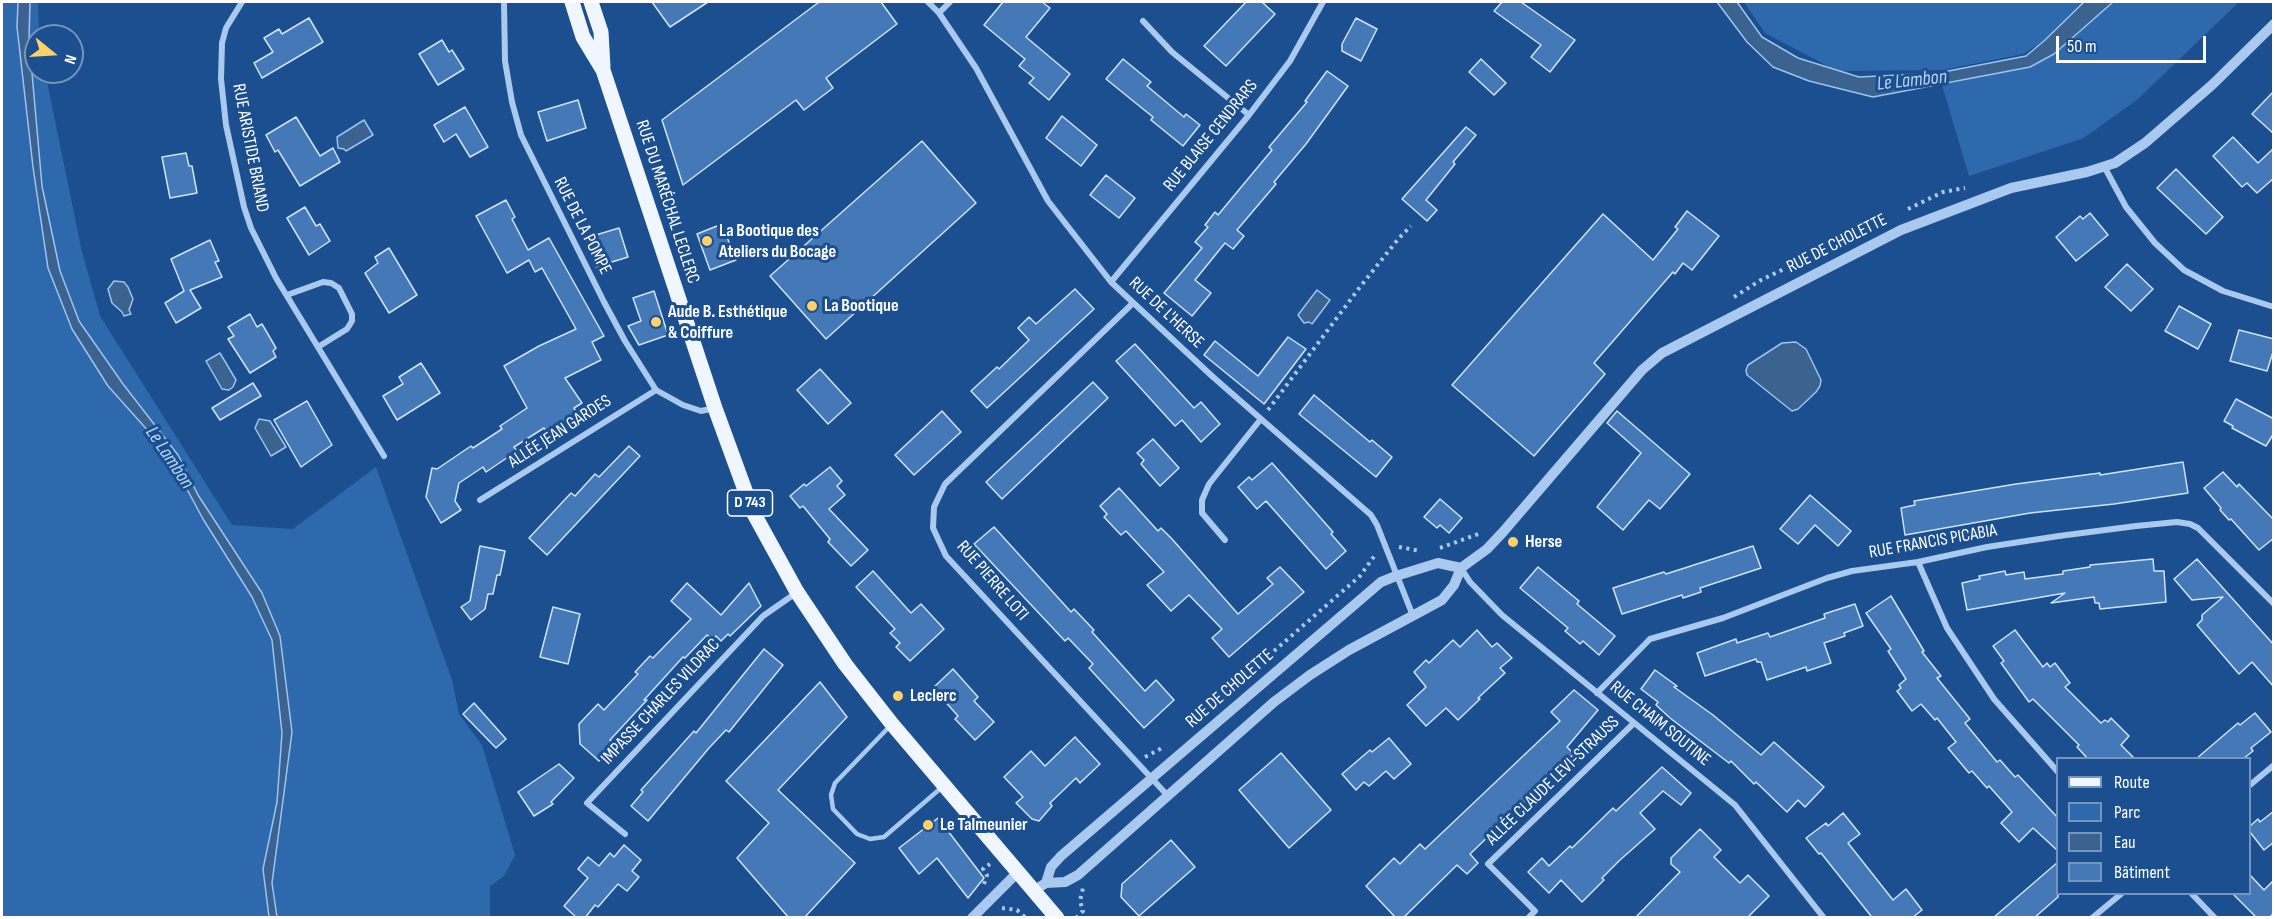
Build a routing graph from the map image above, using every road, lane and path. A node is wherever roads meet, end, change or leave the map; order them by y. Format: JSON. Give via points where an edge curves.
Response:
{"nodes":[{"id":1,"x":242,"y":2,"type":"edge"},
{"id":2,"x":504,"y":2,"type":"edge"},
{"id":3,"x":572,"y":2,"type":"edge"},
{"id":4,"x":591,"y":2,"type":"edge"},
{"id":5,"x":928,"y":2,"type":"edge"},
{"id":6,"x":950,"y":2,"type":"edge"},
{"id":7,"x":1323,"y":2,"type":"edge"},
{"id":8,"x":939,"y":13,"type":"junction"},
{"id":9,"x":1143,"y":21,"type":"dead end"},
{"id":10,"x":2274,"y":24,"type":"edge"},
{"id":11,"x":603,"y":69,"type":"junction"},
{"id":12,"x":1249,"y":115,"type":"junction"},
{"id":13,"x":2104,"y":168,"type":"junction"},
{"id":14,"x":1966,"y":188,"type":"dead end"},
{"id":15,"x":1900,"y":213,"type":"dead end"},
{"id":16,"x":1411,"y":226,"type":"dead end"},
{"id":17,"x":1846,"y":239,"type":"dead end"},
{"id":18,"x":1111,"y":282,"type":"junction"},
{"id":19,"x":287,"y":295,"type":"junction"},
{"id":20,"x":1732,"y":298,"type":"dead end"},
{"id":21,"x":1132,"y":304,"type":"junction"},
{"id":22,"x":2274,"y":307,"type":"edge"},
{"id":23,"x":318,"y":347,"type":"junction"},
{"id":24,"x":656,"y":390,"type":"junction"},
{"id":25,"x":715,"y":408,"type":"junction"},
{"id":26,"x":1260,"y":420,"type":"junction"},
{"id":27,"x":384,"y":456,"type":"dead end"},
{"id":28,"x":480,"y":500,"type":"dead end"},
{"id":29,"x":1487,"y":529,"type":"dead end"},
{"id":30,"x":1225,"y":540,"type":"dead end"},
{"id":31,"x":1386,"y":550,"type":"junction"},
{"id":32,"x":1434,"y":550,"type":"dead end"},
{"id":33,"x":1423,"y":552,"type":"dead end"},
{"id":34,"x":1918,"y":562,"type":"junction"},
{"id":35,"x":1461,"y":568,"type":"junction"},
{"id":36,"x":1396,"y":576,"type":"junction"},
{"id":37,"x":797,"y":592,"type":"junction"},
{"id":38,"x":2274,"y":604,"type":"edge"},
{"id":39,"x":1413,"y":616,"type":"junction"},
{"id":40,"x":1266,"y":658,"type":"dead end"},
{"id":41,"x":1598,"y":693,"type":"junction"},
{"id":42,"x":1634,"y":723,"type":"junction"},
{"id":43,"x":892,"y":724,"type":"junction"},
{"id":44,"x":1169,"y":742,"type":"dead end"},
{"id":45,"x":1139,"y":762,"type":"junction"},
{"id":46,"x":2274,"y":765,"type":"edge"},
{"id":47,"x":2056,"y":770,"type":"edge"},
{"id":48,"x":1151,"y":779,"type":"junction"},
{"id":49,"x":2251,"y":784,"type":"edge"},
{"id":50,"x":945,"y":785,"type":"junction"},
{"id":51,"x":1168,"y":796,"type":"junction"},
{"id":52,"x":624,"y":834,"type":"dead end"},
{"id":53,"x":1017,"y":873,"type":"junction"},
{"id":54,"x":1039,"y":887,"type":"junction"},
{"id":55,"x":2120,"y":895,"type":"edge"},
{"id":56,"x":2193,"y":895,"type":"edge"},
{"id":57,"x":1535,"y":911,"type":"junction"},
{"id":58,"x":972,"y":918,"type":"edge"},
{"id":59,"x":1057,"y":918,"type":"edge"},
{"id":60,"x":1528,"y":918,"type":"edge"},
{"id":61,"x":1541,"y":918,"type":"edge"},
{"id":62,"x":1824,"y":918,"type":"edge"},
{"id":63,"x":2092,"y":918,"type":"edge"},
{"id":64,"x":2215,"y":918,"type":"edge"}],
"edges":[{"from":1,"to":19,"type":"street","name":"RUE ARISTIDE BRIAND","via":[[222,43],[226,125],[251,228]]},
{"from":2,"to":24,"type":"street","name":"RUE DE LA POMPE","via":[[505,62],[521,135],[603,302]]},
{"from":3,"to":11,"type":"main road","name":"RUE DU MARÉCHAL LECLERC","number":"D 743","via":[[583,37]]},
{"from":4,"to":11,"type":"main road","name":"RUE DU MARÉCHAL LECLERC","number":"D 743","via":[[601,32]]},
{"from":5,"to":8,"type":"street","name":"RUE DE L'HERSE"},
{"from":6,"to":8,"type":"street"},
{"from":7,"to":12,"type":"street","name":"RUE BLAISE CENDRARS","via":[[1290,61]]},
{"from":8,"to":18,"type":"street","name":"RUE DE L'HERSE","via":[[976,68],[1048,201]]},
{"from":9,"to":12,"type":"street","via":[[1172,52]]},
{"from":10,"to":13,"type":"street","name":"RUE DE CHOLETTE","via":[[2145,143]]},
{"from":11,"to":25,"type":"main road","name":"RUE DU MARÉCHAL LECLERC","number":"D 743"},
{"from":12,"to":18,"type":"street","name":"RUE BLAISE CENDRARS"},
{"from":13,"to":22,"type":"street","via":[[2126,207],[2155,243],[2184,270],[2223,291]]},
{"from":13,"to":35,"type":"street","name":"RUE DE CHOLETTE","via":[[2011,188],[1934,217],[1662,353],[1642,370],[1503,532]]},
{"from":14,"to":15,"type":"path","via":[[1943,192]]},
{"from":16,"to":26,"type":"path"},
{"from":17,"to":20,"type":"path"},
{"from":18,"to":21,"type":"street","name":"RUE DE L'HERSE"},
{"from":19,"to":23,"type":"street","name":"RUE ARISTIDE BRIAND"},
{"from":19,"to":23,"type":"street","via":[[322,282],[339,288],[352,321],[347,329]]},
{"from":21,"to":26,"type":"street","name":"RUE DE L'HERSE"},
{"from":21,"to":45,"type":"street","name":"RUE PIERRE LOTI","via":[[945,484],[934,507],[933,528],[946,556]]},
{"from":23,"to":27,"type":"street","name":"RUE ARISTIDE BRIAND"},
{"from":24,"to":25,"type":"street","name":"RUE DE LA POMPE","via":[[702,411]]},
{"from":24,"to":28,"type":"street","name":"ALLÉE JEAN GARDES"},
{"from":25,"to":37,"type":"main road","name":"RUE DU MARÉCHAL LECLERC","number":"D 743","via":[[753,512]]},
{"from":26,"to":30,"type":"street","via":[[1209,484],[1202,500],[1202,513]]},
{"from":26,"to":31,"type":"street","name":"RUE DE L'HERSE","via":[[1371,515]]},
{"from":29,"to":32,"type":"path"},
{"from":31,"to":33,"type":"path","via":[[1398,547]]},
{"from":31,"to":36,"type":"street","name":"RUE DE L'HERSE"},
{"from":31,"to":40,"type":"path","via":[[1376,554],[1360,576]]},
{"from":34,"to":38,"type":"street","name":"RUE FRANCIS PICABIA","via":[[2059,536],[2184,522],[2198,528]]},
{"from":34,"to":41,"type":"street","name":"RUE FRANCIS PICABIA","via":[[1827,578],[1723,618],[1650,639]]},
{"from":34,"to":47,"type":"street","via":[[1947,628],[1994,699]]},
{"from":35,"to":36,"type":"street","name":"RUE DE CHOLETTE","via":[[1438,563]]},
{"from":35,"to":39,"type":"street","name":"RUE DE CHOLETTE","via":[[1443,600]]},
{"from":35,"to":41,"type":"street","name":"RUE CHAIM SOUTINE","via":[[1502,615]]},
{"from":36,"to":39,"type":"street","name":"RUE DE L'HERSE"},
{"from":36,"to":48,"type":"street","name":"RUE DE CHOLETTE","via":[[1381,582]]},
{"from":37,"to":43,"type":"main road","name":"RUE DU MARÉCHAL LECLERC","number":"D 743","via":[[845,664]]},
{"from":37,"to":52,"type":"street","name":"IMPASSE CHARLES VILDRAC","via":[[763,616],[587,803]]},
{"from":39,"to":51,"type":"street","name":"RUE DE CHOLETTE","via":[[1310,675]]},
{"from":41,"to":42,"type":"street","name":"RUE CHAIM SOUTINE"},
{"from":42,"to":57,"type":"street","name":"ALLÉE CLAUDE LEVI-STRAUSS","via":[[1488,864]]},
{"from":42,"to":62,"type":"street","name":"RUE CHAIM SOUTINE","via":[[1735,804]]},
{"from":43,"to":50,"type":"main road","name":"RUE DU MARÉCHAL LECLERC","number":"D 743"},
{"from":43,"to":50,"type":"lane","via":[[836,783],[831,795],[832,809],[857,834],[870,839],[884,837]]},
{"from":44,"to":45,"type":"path"},
{"from":45,"to":48,"type":"street","name":"RUE PIERRE LOTI"},
{"from":46,"to":49,"type":"street"},
{"from":48,"to":51,"type":"street","name":"RUE PIERRE LOTI"},
{"from":48,"to":54,"type":"street","name":"RUE DE CHOLETTE","via":[[1061,856]]},
{"from":50,"to":53,"type":"main road","name":"RUE DU MARÉCHAL LECLERC","number":"D 743"},
{"from":51,"to":54,"type":"street","name":"RUE DE CHOLETTE","via":[[1078,874],[1065,882]]},
{"from":53,"to":54,"type":"main road","name":"RUE DU MARÉCHAL LECLERC","number":"D 743"},
{"from":53,"to":58,"type":"street"},
{"from":54,"to":59,"type":"main road","name":"RUE DU MARÉCHAL LECLERC","number":"D 743"},
{"from":55,"to":63,"type":"street"},
{"from":56,"to":64,"type":"street"},
{"from":57,"to":60,"type":"street"},
{"from":57,"to":61,"type":"street","name":"ALLÉE CLAUDE LEVI-STRAUSS"}]}
